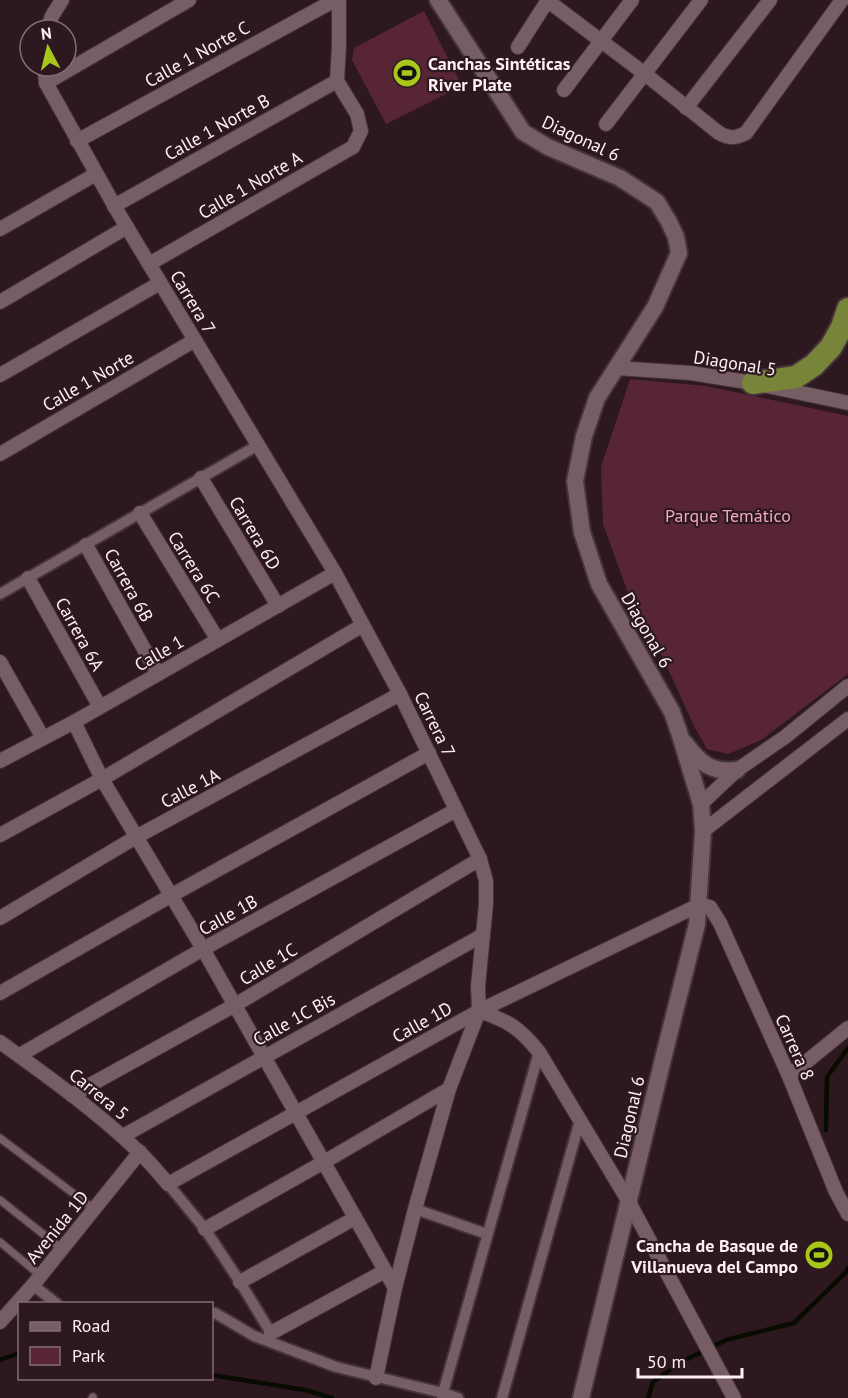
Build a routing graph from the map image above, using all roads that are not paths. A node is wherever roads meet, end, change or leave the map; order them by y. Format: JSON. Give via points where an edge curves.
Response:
{"nodes":[{"id":1,"x":62,"y":0,"type":"edge"},
{"id":2,"x":189,"y":0,"type":"edge"},
{"id":3,"x":337,"y":0,"type":"edge"},
{"id":4,"x":438,"y":0,"type":"edge"},
{"id":5,"x":548,"y":0,"type":"edge"},
{"id":6,"x":632,"y":0,"type":"edge"},
{"id":7,"x":701,"y":0,"type":"edge"},
{"id":8,"x":770,"y":0,"type":"edge"},
{"id":9,"x":842,"y":0,"type":"edge"},
{"id":10,"x":51,"y":18,"type":"edge"},
{"id":11,"x":601,"y":41,"type":"junction"},
{"id":12,"x":518,"y":47,"type":"dead end"},
{"id":13,"x":645,"y":74,"type":"junction"},
{"id":14,"x":45,"y":78,"type":"edge"},
{"id":15,"x":337,"y":81,"type":"junction"},
{"id":16,"x":46,"y":83,"type":"junction"},
{"id":17,"x":564,"y":90,"type":"dead end"},
{"id":18,"x":686,"y":108,"type":"junction"},
{"id":19,"x":606,"y":124,"type":"dead end"},
{"id":20,"x":77,"y":141,"type":"junction"},
{"id":21,"x":96,"y":174,"type":"junction"},
{"id":22,"x":114,"y":206,"type":"junction"},
{"id":23,"x":127,"y":227,"type":"junction"},
{"id":24,"x":0,"y":229,"type":"edge"},
{"id":25,"x":149,"y":264,"type":"junction"},
{"id":26,"x":160,"y":283,"type":"junction"},
{"id":27,"x":0,"y":302,"type":"edge"},
{"id":28,"x":848,"y":309,"type":"edge"},
{"id":29,"x":195,"y":340,"type":"junction"},
{"id":30,"x":616,"y":368,"type":"junction"},
{"id":31,"x":0,"y":375,"type":"edge"},
{"id":32,"x":753,"y":383,"type":"junction"},
{"id":33,"x":848,"y":403,"type":"edge"},
{"id":34,"x":258,"y":445,"type":"junction"},
{"id":35,"x":0,"y":454,"type":"edge"},
{"id":36,"x":201,"y":478,"type":"junction"},
{"id":37,"x":140,"y":513,"type":"junction"},
{"id":38,"x":86,"y":545,"type":"junction"},
{"id":39,"x":335,"y":573,"type":"junction"},
{"id":40,"x":28,"y":578,"type":"junction"},
{"id":41,"x":0,"y":594,"type":"edge"},
{"id":42,"x":278,"y":606,"type":"junction"},
{"id":43,"x":363,"y":625,"type":"junction"},
{"id":44,"x":218,"y":640,"type":"junction"},
{"id":45,"x":0,"y":662,"type":"edge"},
{"id":46,"x":158,"y":674,"type":"junction"},
{"id":47,"x":848,"y":686,"type":"edge"},
{"id":48,"x":400,"y":694,"type":"junction"},
{"id":49,"x":99,"y":707,"type":"junction"},
{"id":50,"x":848,"y":719,"type":"edge"},
{"id":51,"x":74,"y":722,"type":"junction"},
{"id":52,"x":680,"y":735,"type":"junction"},
{"id":53,"x":43,"y":738,"type":"junction"},
{"id":54,"x":429,"y":753,"type":"junction"},
{"id":55,"x":0,"y":761,"type":"edge"},
{"id":56,"x":737,"y":770,"type":"junction"},
{"id":57,"x":102,"y":779,"type":"junction"},
{"id":58,"x":701,"y":804,"type":"junction"},
{"id":59,"x":456,"y":810,"type":"junction"},
{"id":60,"x":704,"y":831,"type":"junction"},
{"id":61,"x":0,"y":835,"type":"edge"},
{"id":62,"x":136,"y":837,"type":"junction"},
{"id":63,"x":480,"y":859,"type":"junction"},
{"id":64,"x":172,"y":895,"type":"junction"},
{"id":65,"x":699,"y":905,"type":"junction"},
{"id":66,"x":0,"y":918,"type":"edge"},
{"id":67,"x":483,"y":935,"type":"junction"},
{"id":68,"x":204,"y":949,"type":"junction"},
{"id":69,"x":0,"y":993,"type":"edge"},
{"id":70,"x":234,"y":1005,"type":"junction"},
{"id":71,"x":479,"y":1011,"type":"junction"},
{"id":72,"x":848,"y":1028,"type":"edge"},
{"id":73,"x":0,"y":1043,"type":"edge"},
{"id":74,"x":539,"y":1052,"type":"junction"},
{"id":75,"x":20,"y":1055,"type":"junction"},
{"id":76,"x":264,"y":1057,"type":"junction"},
{"id":77,"x":789,"y":1076,"type":"junction"},
{"id":78,"x":448,"y":1089,"type":"junction"},
{"id":79,"x":72,"y":1095,"type":"junction"},
{"id":80,"x":295,"y":1112,"type":"junction"},
{"id":81,"x":580,"y":1120,"type":"junction"},
{"id":82,"x":123,"y":1136,"type":"junction"},
{"id":83,"x":2,"y":1143,"type":"edge"},
{"id":84,"x":140,"y":1152,"type":"junction"},
{"id":85,"x":324,"y":1162,"type":"junction"},
{"id":86,"x":168,"y":1184,"type":"junction"},
{"id":87,"x":842,"y":1189,"type":"edge"},
{"id":88,"x":0,"y":1200,"type":"edge"},
{"id":89,"x":628,"y":1202,"type":"junction"},
{"id":90,"x":94,"y":1209,"type":"junction"},
{"id":91,"x":415,"y":1209,"type":"junction"},
{"id":92,"x":848,"y":1214,"type":"edge"},
{"id":93,"x":355,"y":1218,"type":"junction"},
{"id":94,"x":205,"y":1229,"type":"junction"},
{"id":95,"x":487,"y":1234,"type":"junction"},
{"id":96,"x":0,"y":1242,"type":"edge"},
{"id":97,"x":62,"y":1249,"type":"junction"},
{"id":98,"x":385,"y":1271,"type":"junction"},
{"id":99,"x":37,"y":1280,"type":"junction"},
{"id":100,"x":240,"y":1282,"type":"junction"},
{"id":101,"x":395,"y":1288,"type":"junction"},
{"id":102,"x":55,"y":1302,"type":"edge"},
{"id":103,"x":213,"y":1314,"type":"edge"},
{"id":104,"x":1,"y":1319,"type":"edge"},
{"id":105,"x":271,"y":1333,"type":"joint"},
{"id":106,"x":375,"y":1378,"type":"junction"},
{"id":107,"x":442,"y":1396,"type":"edge"},
{"id":108,"x":458,"y":1398,"type":"edge"},
{"id":109,"x":502,"y":1398,"type":"edge"},
{"id":110,"x":581,"y":1398,"type":"edge"},
{"id":111,"x":734,"y":1398,"type":"edge"}],
"edges":[{"from":1,"to":10,"type":"street"},
{"from":2,"to":16,"type":"street"},
{"from":3,"to":15,"type":"street"},
{"from":3,"to":20,"type":"street","name":"Calle 1 Norte C"},
{"from":4,"to":30,"type":"street","name":"Diagonal 6","via":[[524,132],[548,147],[620,178],[657,202],[669,222],[679,253],[655,307]]},
{"from":5,"to":11,"type":"street"},
{"from":5,"to":12,"type":"street"},
{"from":6,"to":11,"type":"street"},
{"from":7,"to":13,"type":"street"},
{"from":8,"to":18,"type":"street"},
{"from":9,"to":18,"type":"street","via":[[746,133],[725,137]]},
{"from":11,"to":13,"type":"street"},
{"from":11,"to":17,"type":"street"},
{"from":13,"to":18,"type":"street"},
{"from":13,"to":19,"type":"street"},
{"from":14,"to":16,"type":"street","name":"Carrera 7"},
{"from":15,"to":22,"type":"street","name":"Calle 1 Norte B"},
{"from":15,"to":25,"type":"street","name":"Calle 1 Norte A","via":[[357,114],[361,131],[353,147]]},
{"from":16,"to":20,"type":"street","name":"Carrera 7"},
{"from":20,"to":21,"type":"street","name":"Carrera 7"},
{"from":21,"to":22,"type":"street","name":"Carrera 7"},
{"from":21,"to":24,"type":"street"},
{"from":22,"to":23,"type":"street","name":"Carrera 7"},
{"from":23,"to":25,"type":"street","name":"Carrera 7"},
{"from":23,"to":27,"type":"street"},
{"from":25,"to":26,"type":"street","name":"Carrera 7"},
{"from":26,"to":29,"type":"street","name":"Carrera 7"},
{"from":26,"to":31,"type":"street"},
{"from":28,"to":32,"type":"highway","via":[[831,347],[814,366],[796,376]]},
{"from":29,"to":34,"type":"street","name":"Carrera 7"},
{"from":29,"to":35,"type":"street","name":"Calle 1 Norte"},
{"from":30,"to":32,"type":"street","name":"Diagonal 5","via":[[691,373]]},
{"from":30,"to":52,"type":"street","name":"Diagonal 6","via":[[597,398],[584,436],[575,481],[582,532],[598,584],[672,712]]},
{"from":32,"to":33,"type":"street","name":"Diagonal 5"},
{"from":34,"to":36,"type":"street"},
{"from":34,"to":39,"type":"street","name":"Carrera 7"},
{"from":36,"to":37,"type":"street"},
{"from":36,"to":42,"type":"street","name":"Carrera 6D"},
{"from":37,"to":38,"type":"street"},
{"from":37,"to":44,"type":"street","name":"Carrera 6C"},
{"from":38,"to":40,"type":"street"},
{"from":38,"to":46,"type":"street","name":"Carrera 6B"},
{"from":39,"to":42,"type":"street","name":"Calle 1"},
{"from":39,"to":43,"type":"street","name":"Carrera 7"},
{"from":40,"to":41,"type":"street"},
{"from":40,"to":49,"type":"street","name":"Carrera 6A"},
{"from":42,"to":44,"type":"street","name":"Calle 1"},
{"from":43,"to":48,"type":"street","name":"Carrera 7"},
{"from":43,"to":57,"type":"street"},
{"from":44,"to":46,"type":"street","name":"Calle 1"},
{"from":45,"to":53,"type":"street"},
{"from":46,"to":49,"type":"street","name":"Calle 1"},
{"from":47,"to":56,"type":"street"},
{"from":48,"to":54,"type":"street","name":"Carrera 7"},
{"from":48,"to":62,"type":"street","name":"Calle 1A"},
{"from":49,"to":51,"type":"street","name":"Calle 1"},
{"from":50,"to":60,"type":"street"},
{"from":51,"to":53,"type":"street","name":"Calle 1"},
{"from":51,"to":57,"type":"street"},
{"from":52,"to":56,"type":"street","via":[[695,757],[709,767]]},
{"from":52,"to":58,"type":"street","name":"Diagonal 6"},
{"from":53,"to":55,"type":"street","name":"Calle 1"},
{"from":54,"to":59,"type":"street","name":"Carrera 7"},
{"from":54,"to":64,"type":"street"},
{"from":56,"to":58,"type":"street"},
{"from":57,"to":61,"type":"street"},
{"from":57,"to":62,"type":"street"},
{"from":58,"to":60,"type":"street","name":"Diagonal 6"},
{"from":59,"to":63,"type":"street","name":"Carrera 7"},
{"from":59,"to":68,"type":"street","name":"Calle 1B"},
{"from":60,"to":65,"type":"street","name":"Diagonal 6"},
{"from":62,"to":64,"type":"street"},
{"from":62,"to":66,"type":"street","name":"Calle 1A"},
{"from":63,"to":67,"type":"street","name":"Carrera 7","via":[[486,881]]},
{"from":63,"to":70,"type":"street","name":"Calle 1C"},
{"from":64,"to":68,"type":"street"},
{"from":64,"to":69,"type":"street"},
{"from":65,"to":71,"type":"street","name":"Calle 1D"},
{"from":65,"to":77,"type":"street","name":"Carrera 8","via":[[710,907],[720,923]]},
{"from":65,"to":89,"type":"street","name":"Diagonal 6"},
{"from":67,"to":71,"type":"street","name":"Carrera 7"},
{"from":67,"to":76,"type":"street","name":"Calle 1C Bis"},
{"from":68,"to":70,"type":"street"},
{"from":68,"to":75,"type":"street","name":"Calle 1B"},
{"from":70,"to":76,"type":"street"},
{"from":70,"to":79,"type":"street","name":"Calle 1C"},
{"from":71,"to":74,"type":"street","via":[[512,1024]]},
{"from":71,"to":78,"type":"street"},
{"from":71,"to":80,"type":"street","name":"Calle 1D"},
{"from":72,"to":77,"type":"street"},
{"from":73,"to":75,"type":"street","name":"Carrera 5"},
{"from":74,"to":81,"type":"street"},
{"from":74,"to":95,"type":"street"},
{"from":75,"to":79,"type":"street","name":"Carrera 5"},
{"from":76,"to":80,"type":"street"},
{"from":76,"to":82,"type":"street","name":"Calle 1C Bis"},
{"from":77,"to":87,"type":"street","name":"Carrera 8"},
{"from":78,"to":85,"type":"street"},
{"from":78,"to":91,"type":"street"},
{"from":79,"to":82,"type":"street","name":"Carrera 5"},
{"from":80,"to":85,"type":"street"},
{"from":80,"to":86,"type":"street","name":"Calle 1D"},
{"from":81,"to":89,"type":"street"},
{"from":81,"to":109,"type":"street"},
{"from":82,"to":84,"type":"street","name":"Carrera 5"},
{"from":83,"to":90,"type":"lane"},
{"from":84,"to":86,"type":"street","name":"Carrera 5"},
{"from":84,"to":90,"type":"street","name":"Avenida 1D"},
{"from":85,"to":93,"type":"street"},
{"from":85,"to":94,"type":"street"},
{"from":86,"to":94,"type":"street"},
{"from":87,"to":92,"type":"street","name":"Carrera 8"},
{"from":88,"to":97,"type":"lane"},
{"from":89,"to":110,"type":"street","name":"Diagonal 6"},
{"from":89,"to":111,"type":"street"},
{"from":90,"to":97,"type":"street","name":"Avenida 1D"},
{"from":91,"to":95,"type":"street"},
{"from":91,"to":101,"type":"street"},
{"from":93,"to":98,"type":"street"},
{"from":93,"to":100,"type":"street"},
{"from":94,"to":100,"type":"street"},
{"from":95,"to":107,"type":"street"},
{"from":96,"to":99,"type":"lane"},
{"from":97,"to":99,"type":"street","name":"Avenida 1D"},
{"from":98,"to":101,"type":"street"},
{"from":98,"to":105,"type":"street"},
{"from":99,"to":102,"type":"street"},
{"from":99,"to":104,"type":"street","name":"Avenida 1D"},
{"from":100,"to":105,"type":"street"},
{"from":101,"to":106,"type":"street"},
{"from":103,"to":106,"type":"street","via":[[254,1336]]},
{"from":106,"to":107,"type":"street"},
{"from":107,"to":108,"type":"street"}]}
